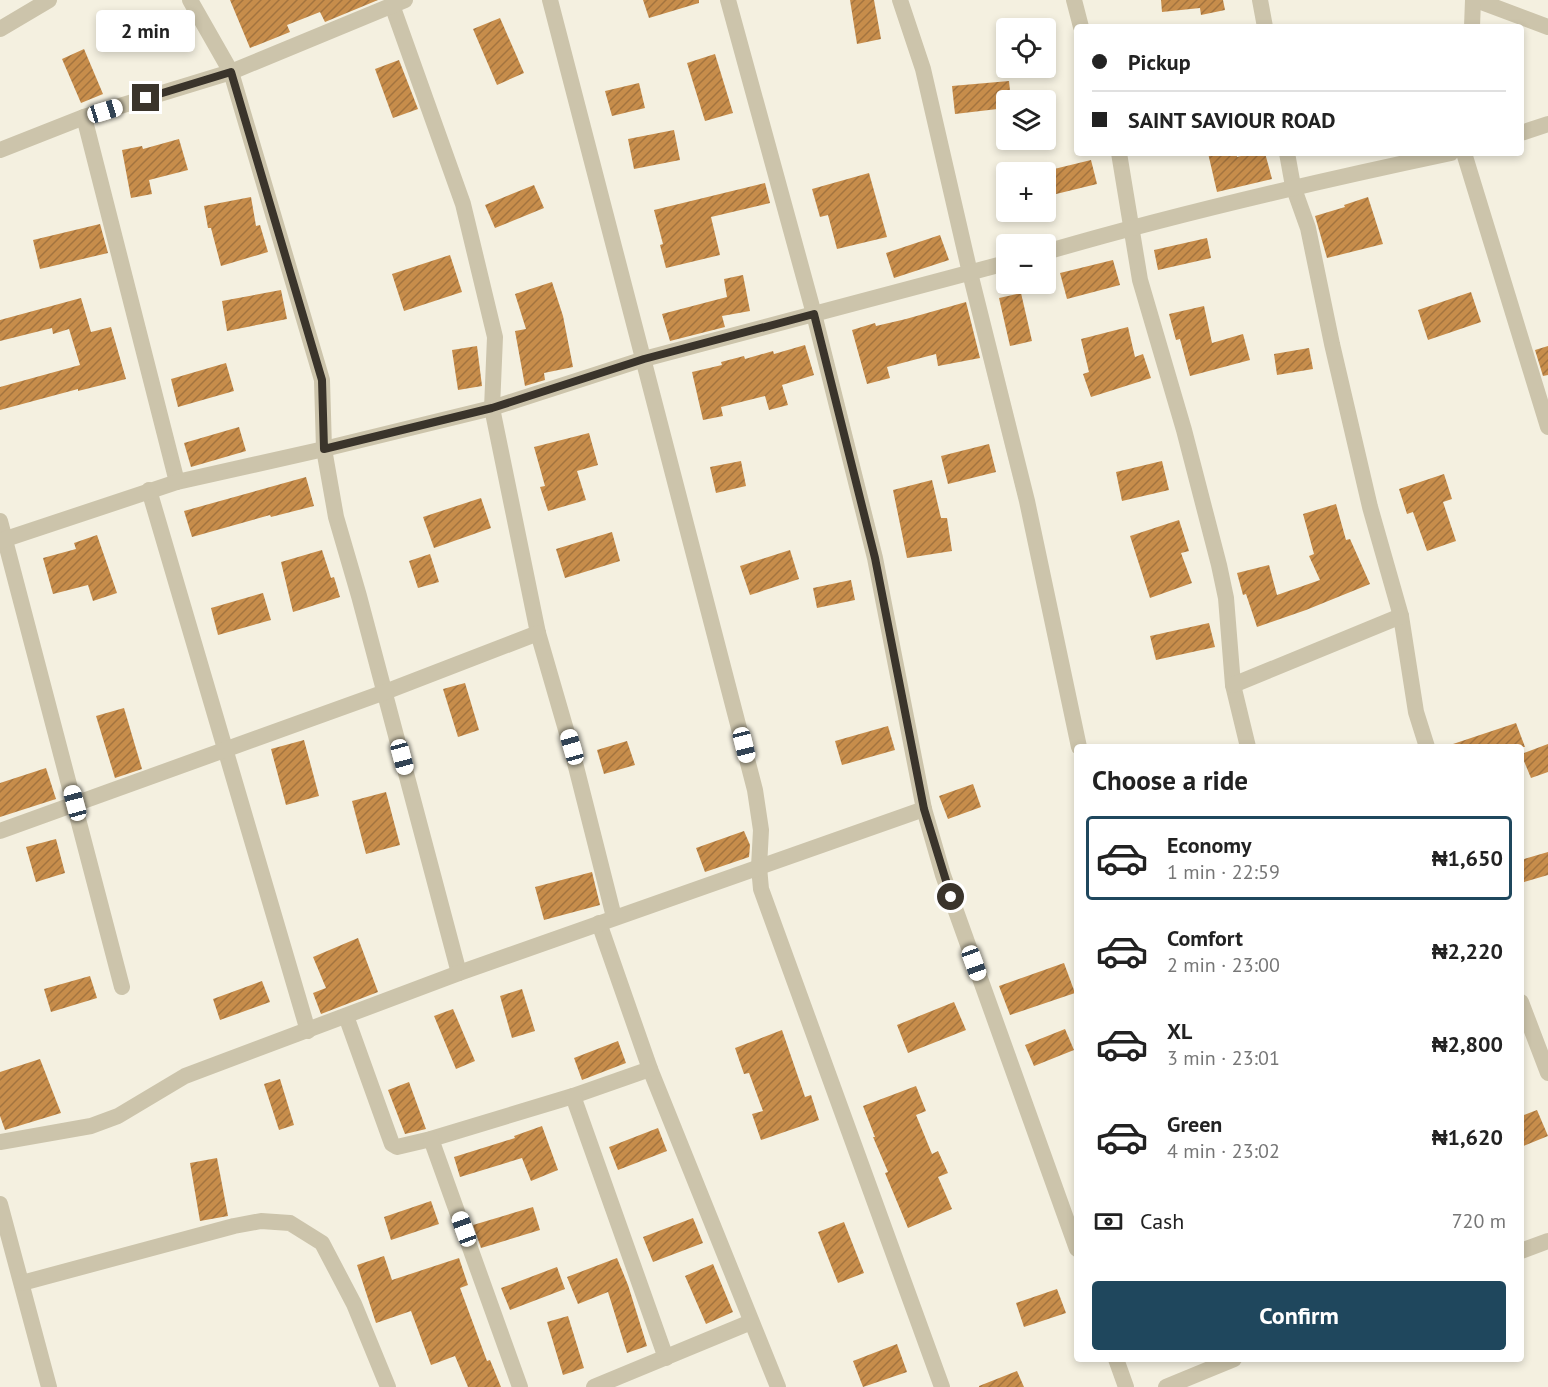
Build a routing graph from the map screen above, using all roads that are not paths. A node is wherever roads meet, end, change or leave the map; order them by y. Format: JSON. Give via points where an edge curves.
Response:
{"nodes":[{"id":1,"x":49,"y":0,"type":"edge"},
{"id":2,"x":190,"y":0,"type":"edge"},
{"id":3,"x":550,"y":0,"type":"edge"},
{"id":4,"x":728,"y":0,"type":"edge"},
{"id":5,"x":900,"y":0,"type":"edge"},
{"id":6,"x":1074,"y":0,"type":"edge"},
{"id":7,"x":1260,"y":0,"type":"edge"},
{"id":8,"x":1475,"y":0,"type":"edge"},
{"id":9,"x":389,"y":3,"type":"edge"},
{"id":10,"x":1080,"y":24,"type":"edge"},
{"id":11,"x":1264,"y":24,"type":"edge"},
{"id":12,"x":1472,"y":24,"type":"edge"},
{"id":13,"x":1548,"y":27,"type":"edge"},
{"id":14,"x":0,"y":29,"type":"edge"},
{"id":15,"x":231,"y":72,"type":"junction"},
{"id":16,"x":84,"y":117,"type":"junction"},
{"id":17,"x":1548,"y":124,"type":"edge"},
{"id":18,"x":1524,"y":132,"type":"edge"},
{"id":19,"x":0,"y":150,"type":"edge"},
{"id":20,"x":1119,"y":156,"type":"edge"},
{"id":21,"x":1288,"y":156,"type":"edge"},
{"id":22,"x":1436,"y":156,"type":"edge"},
{"id":23,"x":1465,"y":156,"type":"edge"},
{"id":24,"x":1293,"y":186,"type":"junction"},
{"id":25,"x":1131,"y":227,"type":"junction"},
{"id":26,"x":1056,"y":249,"type":"edge"},
{"id":27,"x":996,"y":266,"type":"edge"},
{"id":28,"x":970,"y":273,"type":"junction"},
{"id":29,"x":814,"y":314,"type":"junction"},
{"id":30,"x":644,"y":359,"type":"junction"},
{"id":31,"x":492,"y":408,"type":"junction"},
{"id":32,"x":1548,"y":427,"type":"edge"},
{"id":33,"x":324,"y":449,"type":"junction"},
{"id":34,"x":177,"y":482,"type":"junction"},
{"id":35,"x":149,"y":490,"type":"junction"},
{"id":36,"x":0,"y":521,"type":"edge"},
{"id":37,"x":2,"y":540,"type":"edge"},
{"id":38,"x":1401,"y":616,"type":"junction"},
{"id":39,"x":538,"y":633,"type":"junction"},
{"id":40,"x":1233,"y":685,"type":"junction"},
{"id":41,"x":384,"y":692,"type":"junction"},
{"id":42,"x":1078,"y":744,"type":"edge"},
{"id":43,"x":1247,"y":744,"type":"edge"},
{"id":44,"x":1426,"y":744,"type":"edge"},
{"id":45,"x":226,"y":750,"type":"junction"},
{"id":46,"x":75,"y":803,"type":"junction"},
{"id":47,"x":924,"y":809,"type":"junction"},
{"id":48,"x":0,"y":831,"type":"edge"},
{"id":49,"x":759,"y":867,"type":"junction"},
{"id":50,"x":607,"y":920,"type":"junction"},
{"id":51,"x":459,"y":973,"type":"junction"},
{"id":52,"x":122,"y":987,"type":"dead end"},
{"id":53,"x":1524,"y":1010,"type":"edge"},
{"id":54,"x":346,"y":1016,"type":"junction"},
{"id":55,"x":308,"y":1031,"type":"junction"},
{"id":56,"x":651,"y":1069,"type":"junction"},
{"id":57,"x":1548,"y":1073,"type":"edge"},
{"id":58,"x":573,"y":1096,"type":"junction"},
{"id":59,"x":431,"y":1139,"type":"junction"},
{"id":60,"x":0,"y":1142,"type":"edge"},
{"id":61,"x":0,"y":1204,"type":"edge"},
{"id":62,"x":1074,"y":1241,"type":"edge"},
{"id":63,"x":1548,"y":1241,"type":"edge"},
{"id":64,"x":1524,"y":1250,"type":"edge"},
{"id":65,"x":7,"y":1252,"type":"edge"},
{"id":66,"x":22,"y":1282,"type":"junction"},
{"id":67,"x":751,"y":1322,"type":"junction"},
{"id":68,"x":666,"y":1358,"type":"junction"},
{"id":69,"x":1117,"y":1362,"type":"edge"},
{"id":70,"x":1227,"y":1362,"type":"edge"},
{"id":71,"x":49,"y":1387,"type":"edge"},
{"id":72,"x":388,"y":1387,"type":"edge"},
{"id":73,"x":520,"y":1387,"type":"edge"},
{"id":74,"x":594,"y":1387,"type":"edge"},
{"id":75,"x":778,"y":1387,"type":"edge"},
{"id":76,"x":942,"y":1387,"type":"edge"},
{"id":77,"x":1126,"y":1387,"type":"edge"},
{"id":78,"x":1166,"y":1387,"type":"edge"}],
"edges":[{"from":1,"to":14,"type":"street"},
{"from":2,"to":15,"type":"street"},
{"from":3,"to":30,"type":"street"},
{"from":4,"to":29,"type":"street"},
{"from":5,"to":28,"type":"street","via":[[923,69]]},
{"from":6,"to":10,"type":"street"},
{"from":7,"to":11,"type":"street"},
{"from":8,"to":12,"type":"street"},
{"from":8,"to":13,"type":"street"},
{"from":9,"to":15,"type":"street"},
{"from":9,"to":31,"type":"street","via":[[463,204],[495,337]]},
{"from":15,"to":16,"type":"street"},
{"from":15,"to":33,"type":"street","via":[[322,380]]},
{"from":16,"to":19,"type":"street"},
{"from":16,"to":34,"type":"street"},
{"from":17,"to":18,"type":"street"},
{"from":20,"to":25,"type":"street"},
{"from":21,"to":24,"type":"street"},
{"from":22,"to":24,"type":"street"},
{"from":23,"to":32,"type":"street"},
{"from":24,"to":25,"type":"street"},
{"from":24,"to":38,"type":"street","via":[[1308,228],[1370,507]]},
{"from":25,"to":26,"type":"street"},
{"from":25,"to":40,"type":"street","via":[[1140,280],[1219,565],[1226,598]]},
{"from":27,"to":28,"type":"street"},
{"from":28,"to":29,"type":"street"},
{"from":28,"to":42,"type":"street","via":[[1027,501]]},
{"from":29,"to":30,"type":"street"},
{"from":29,"to":47,"type":"street","via":[[875,558]]},
{"from":30,"to":31,"type":"street"},
{"from":30,"to":49,"type":"street","via":[[755,790],[761,830]]},
{"from":31,"to":33,"type":"street"},
{"from":31,"to":39,"type":"street"},
{"from":33,"to":34,"type":"street"},
{"from":33,"to":41,"type":"street","via":[[336,517]]},
{"from":34,"to":35,"type":"street"},
{"from":35,"to":37,"type":"street"},
{"from":35,"to":45,"type":"street"},
{"from":36,"to":37,"type":"street"},
{"from":37,"to":46,"type":"street"},
{"from":38,"to":40,"type":"street"},
{"from":38,"to":44,"type":"street","via":[[1416,712]]},
{"from":39,"to":41,"type":"street"},
{"from":39,"to":50,"type":"street","via":[[572,747]]},
{"from":40,"to":43,"type":"street"},
{"from":41,"to":45,"type":"street"},
{"from":41,"to":51,"type":"street"},
{"from":45,"to":46,"type":"street"},
{"from":45,"to":55,"type":"street"},
{"from":46,"to":48,"type":"street"},
{"from":46,"to":52,"type":"street"},
{"from":47,"to":49,"type":"street"},
{"from":47,"to":62,"type":"street","via":[[943,875]]},
{"from":49,"to":50,"type":"street"},
{"from":49,"to":76,"type":"street","via":[[761,889]]},
{"from":50,"to":51,"type":"street"},
{"from":50,"to":56,"type":"street"},
{"from":51,"to":54,"type":"street"},
{"from":53,"to":57,"type":"street"},
{"from":54,"to":55,"type":"street"},
{"from":54,"to":59,"type":"street","via":[[392,1144],[403,1147]]},
{"from":55,"to":60,"type":"street","via":[[185,1076],[118,1116],[91,1126]]},
{"from":56,"to":58,"type":"street"},
{"from":56,"to":67,"type":"street"},
{"from":58,"to":59,"type":"street"},
{"from":58,"to":68,"type":"street"},
{"from":59,"to":73,"type":"street"},
{"from":61,"to":65,"type":"street"},
{"from":63,"to":64,"type":"street"},
{"from":65,"to":66,"type":"street"},
{"from":66,"to":71,"type":"street"},
{"from":66,"to":72,"type":"street","via":[[234,1226],[261,1221],[290,1223],[322,1243],[354,1304]]},
{"from":67,"to":68,"type":"street"},
{"from":67,"to":75,"type":"street"},
{"from":68,"to":74,"type":"street"},
{"from":69,"to":77,"type":"street"},
{"from":70,"to":78,"type":"street"}]}
